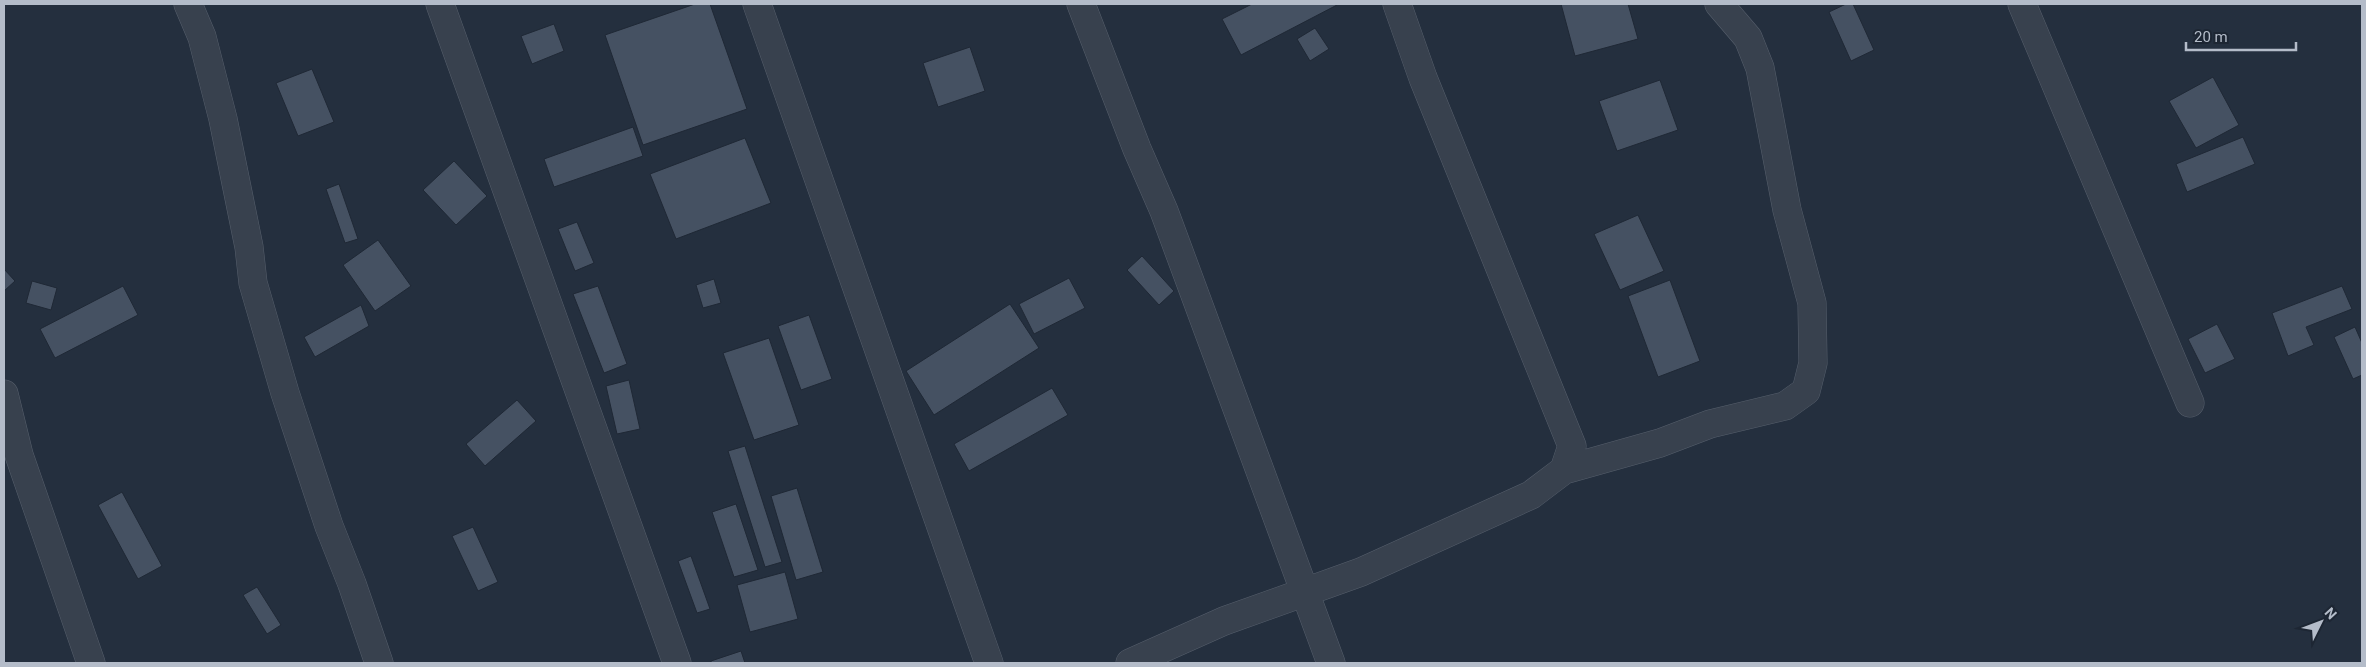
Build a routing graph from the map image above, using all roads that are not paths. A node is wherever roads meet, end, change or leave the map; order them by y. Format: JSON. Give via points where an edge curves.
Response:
{"nodes":[{"id":1,"x":188,"y":4,"type":"edge"},
{"id":2,"x":440,"y":4,"type":"edge"},
{"id":3,"x":757,"y":4,"type":"edge"},
{"id":4,"x":1081,"y":4,"type":"edge"},
{"id":5,"x":1397,"y":4,"type":"edge"},
{"id":6,"x":1718,"y":4,"type":"edge"},
{"id":7,"x":2022,"y":4,"type":"edge"},
{"id":8,"x":4,"y":394,"type":"edge"},
{"id":9,"x":2190,"y":403,"type":"dead end"},
{"id":10,"x":1564,"y":470,"type":"junction"},
{"id":11,"x":1306,"y":591,"type":"junction"},
{"id":12,"x":91,"y":663,"type":"edge"},
{"id":13,"x":379,"y":663,"type":"edge"},
{"id":14,"x":677,"y":663,"type":"edge"},
{"id":15,"x":989,"y":663,"type":"edge"},
{"id":16,"x":1130,"y":663,"type":"edge"},
{"id":17,"x":1331,"y":663,"type":"edge"}],
"edges":[{"from":1,"to":13,"type":"street","via":[[202,36],[223,119],[249,247],[253,283],[328,526]]},
{"from":2,"to":14,"type":"street"},
{"from":3,"to":15,"type":"street"},
{"from":4,"to":11,"type":"street","via":[[1164,210]]},
{"from":5,"to":10,"type":"street","via":[[1426,87],[1572,446]]},
{"from":6,"to":10,"type":"street","via":[[1748,38],[1760,68],[1787,210],[1812,303],[1814,363],[1806,391],[1785,406],[1710,424],[1660,443]]},
{"from":7,"to":9,"type":"street"},
{"from":8,"to":12,"type":"street","via":[[19,455]]},
{"from":10,"to":11,"type":"street","via":[[1531,495],[1361,572]]},
{"from":11,"to":16,"type":"street","via":[[1224,621]]},
{"from":11,"to":17,"type":"street"}]}
